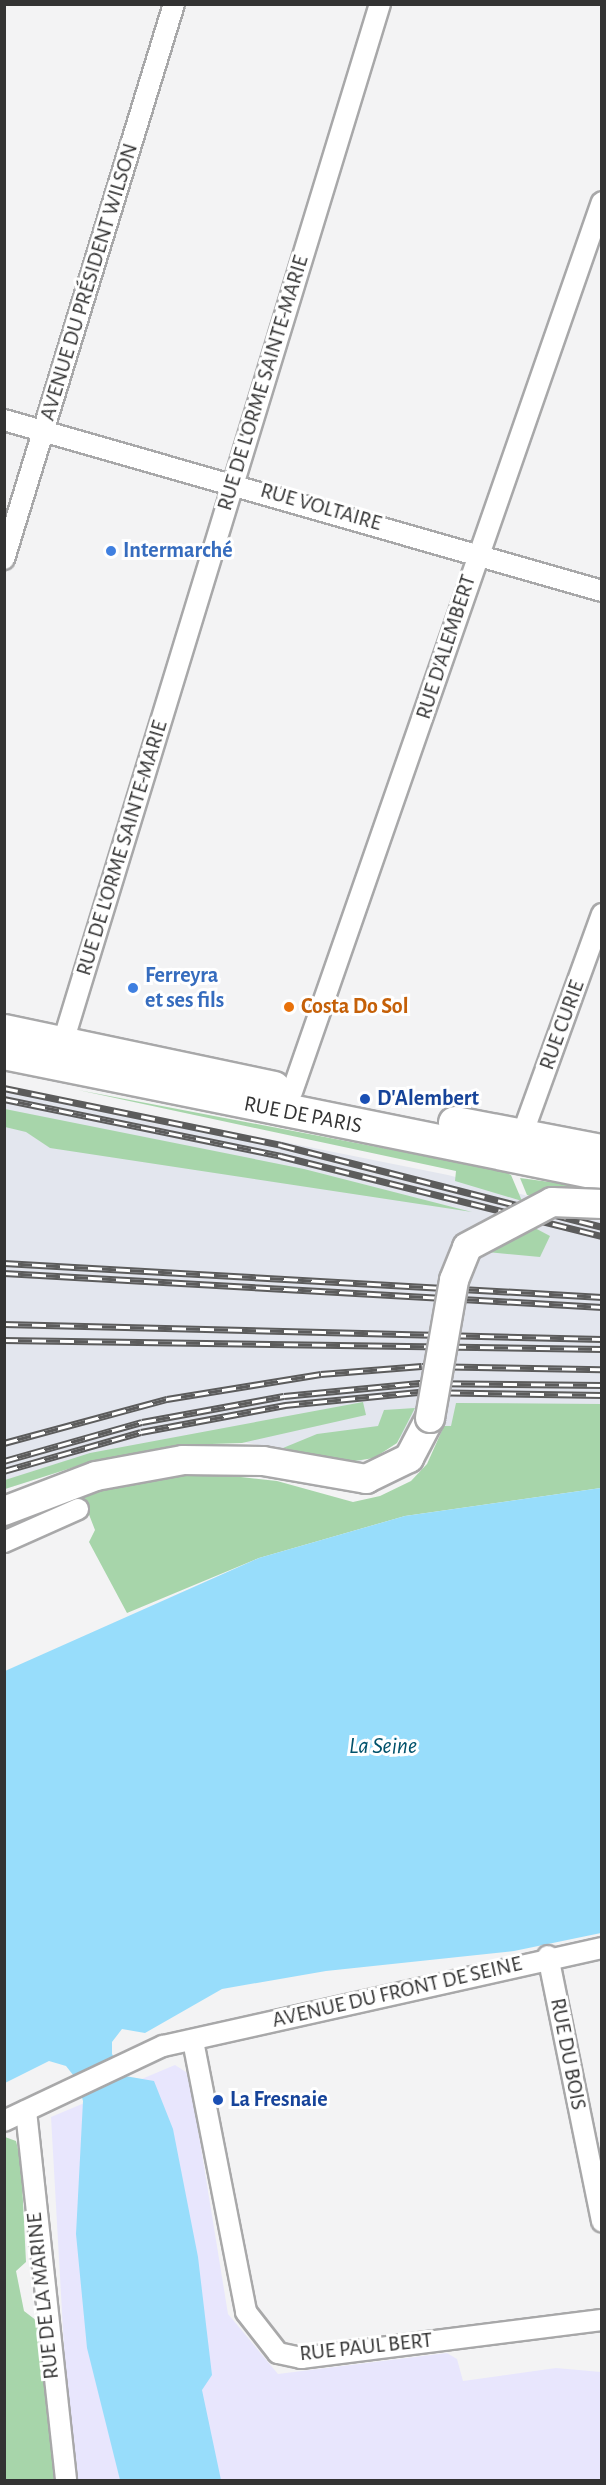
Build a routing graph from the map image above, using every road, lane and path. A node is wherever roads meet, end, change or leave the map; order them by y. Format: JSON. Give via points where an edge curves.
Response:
{"nodes":[{"id":1,"x":174,"y":4,"type":"edge"},
{"id":2,"x":380,"y":4,"type":"edge"},
{"id":3,"x":602,"y":202,"type":"edge"},
{"id":4,"x":4,"y":420,"type":"edge"},
{"id":5,"x":44,"y":433,"type":"junction"},
{"id":6,"x":231,"y":481,"type":"junction"},
{"id":7,"x":477,"y":553,"type":"junction"},
{"id":8,"x":4,"y":559,"type":"edge"},
{"id":9,"x":602,"y":591,"type":"edge"},
{"id":10,"x":602,"y":914,"type":"edge"},
{"id":11,"x":63,"y":1042,"type":"junction"},
{"id":12,"x":10,"y":1046,"type":"edge"},
{"id":13,"x":76,"y":1070,"type":"junction"},
{"id":14,"x":292,"y":1092,"type":"junction"},
{"id":15,"x":522,"y":1136,"type":"junction"},
{"id":16,"x":602,"y":1151,"type":"edge"},
{"id":17,"x":602,"y":1174,"type":"edge"},
{"id":18,"x":602,"y":1204,"type":"edge"},
{"id":19,"x":12,"y":1503,"type":"edge"},
{"id":20,"x":78,"y":1509,"type":"dead end"},
{"id":21,"x":4,"y":1542,"type":"edge"},
{"id":22,"x":602,"y":1948,"type":"edge"},
{"id":23,"x":548,"y":1956,"type":"junction"},
{"id":24,"x":193,"y":2041,"type":"junction"},
{"id":25,"x":26,"y":2111,"type":"junction"},
{"id":26,"x":4,"y":2121,"type":"edge"},
{"id":27,"x":602,"y":2222,"type":"edge"},
{"id":28,"x":602,"y":2320,"type":"edge"},
{"id":29,"x":66,"y":2481,"type":"edge"}],
"edges":[{"from":1,"to":5,"type":"street","name":"AVENUE DU PRÉSIDENT WILSON"},
{"from":2,"to":6,"type":"street","name":"RUE DE L'ORME SAINTE-MARIE"},
{"from":3,"to":7,"type":"street","name":"RUE D'ALEMBERT"},
{"from":4,"to":5,"type":"street","name":"RUE VOLTAIRE"},
{"from":5,"to":6,"type":"street","name":"RUE VOLTAIRE"},
{"from":5,"to":8,"type":"street","name":"AVENUE DU PRÉSIDENT WILSON"},
{"from":6,"to":7,"type":"street","name":"RUE VOLTAIRE"},
{"from":6,"to":11,"type":"street","name":"RUE DE L'ORME SAINTE-MARIE"},
{"from":7,"to":9,"type":"street","name":"RUE VOLTAIRE"},
{"from":7,"to":14,"type":"street","name":"RUE D'ALEMBERT"},
{"from":10,"to":15,"type":"street","name":"RUE CURIE"},
{"from":11,"to":12,"type":"main road","name":"RUE DE PARIS"},
{"from":11,"to":13,"type":"street"},
{"from":11,"to":14,"type":"main road","name":"RUE DE PARIS"},
{"from":12,"to":13,"type":"main road","name":"RUE DE PARIS"},
{"from":13,"to":17,"type":"main road","name":"RUE DE PARIS"},
{"from":14,"to":15,"type":"main road","name":"RUE DE PARIS"},
{"from":15,"to":16,"type":"main road","name":"RUE DE PARIS"},
{"from":18,"to":19,"type":"main road","bridge":true,"via":[[552,1202],[467,1247],[454,1280],[430,1418],[409,1458],[366,1479],[262,1461],[204,1458],[137,1467]]},
{"from":20,"to":21,"type":"street"},
{"from":22,"to":23,"type":"street","name":"AVENUE DU FRONT DE SEINE"},
{"from":23,"to":24,"type":"street","name":"AVENUE DU FRONT DE SEINE"},
{"from":23,"to":27,"type":"street","name":"RUE DU BOIS"},
{"from":24,"to":25,"type":"street","name":"AVENUE DU FRONT DE SEINE","via":[[163,2046]]},
{"from":24,"to":28,"type":"street","name":"RUE PAUL BERT","via":[[246,2312],[278,2353],[301,2358]]},
{"from":25,"to":26,"type":"street"},
{"from":25,"to":29,"type":"street","name":"RUE DE LA MARINE"}]}
